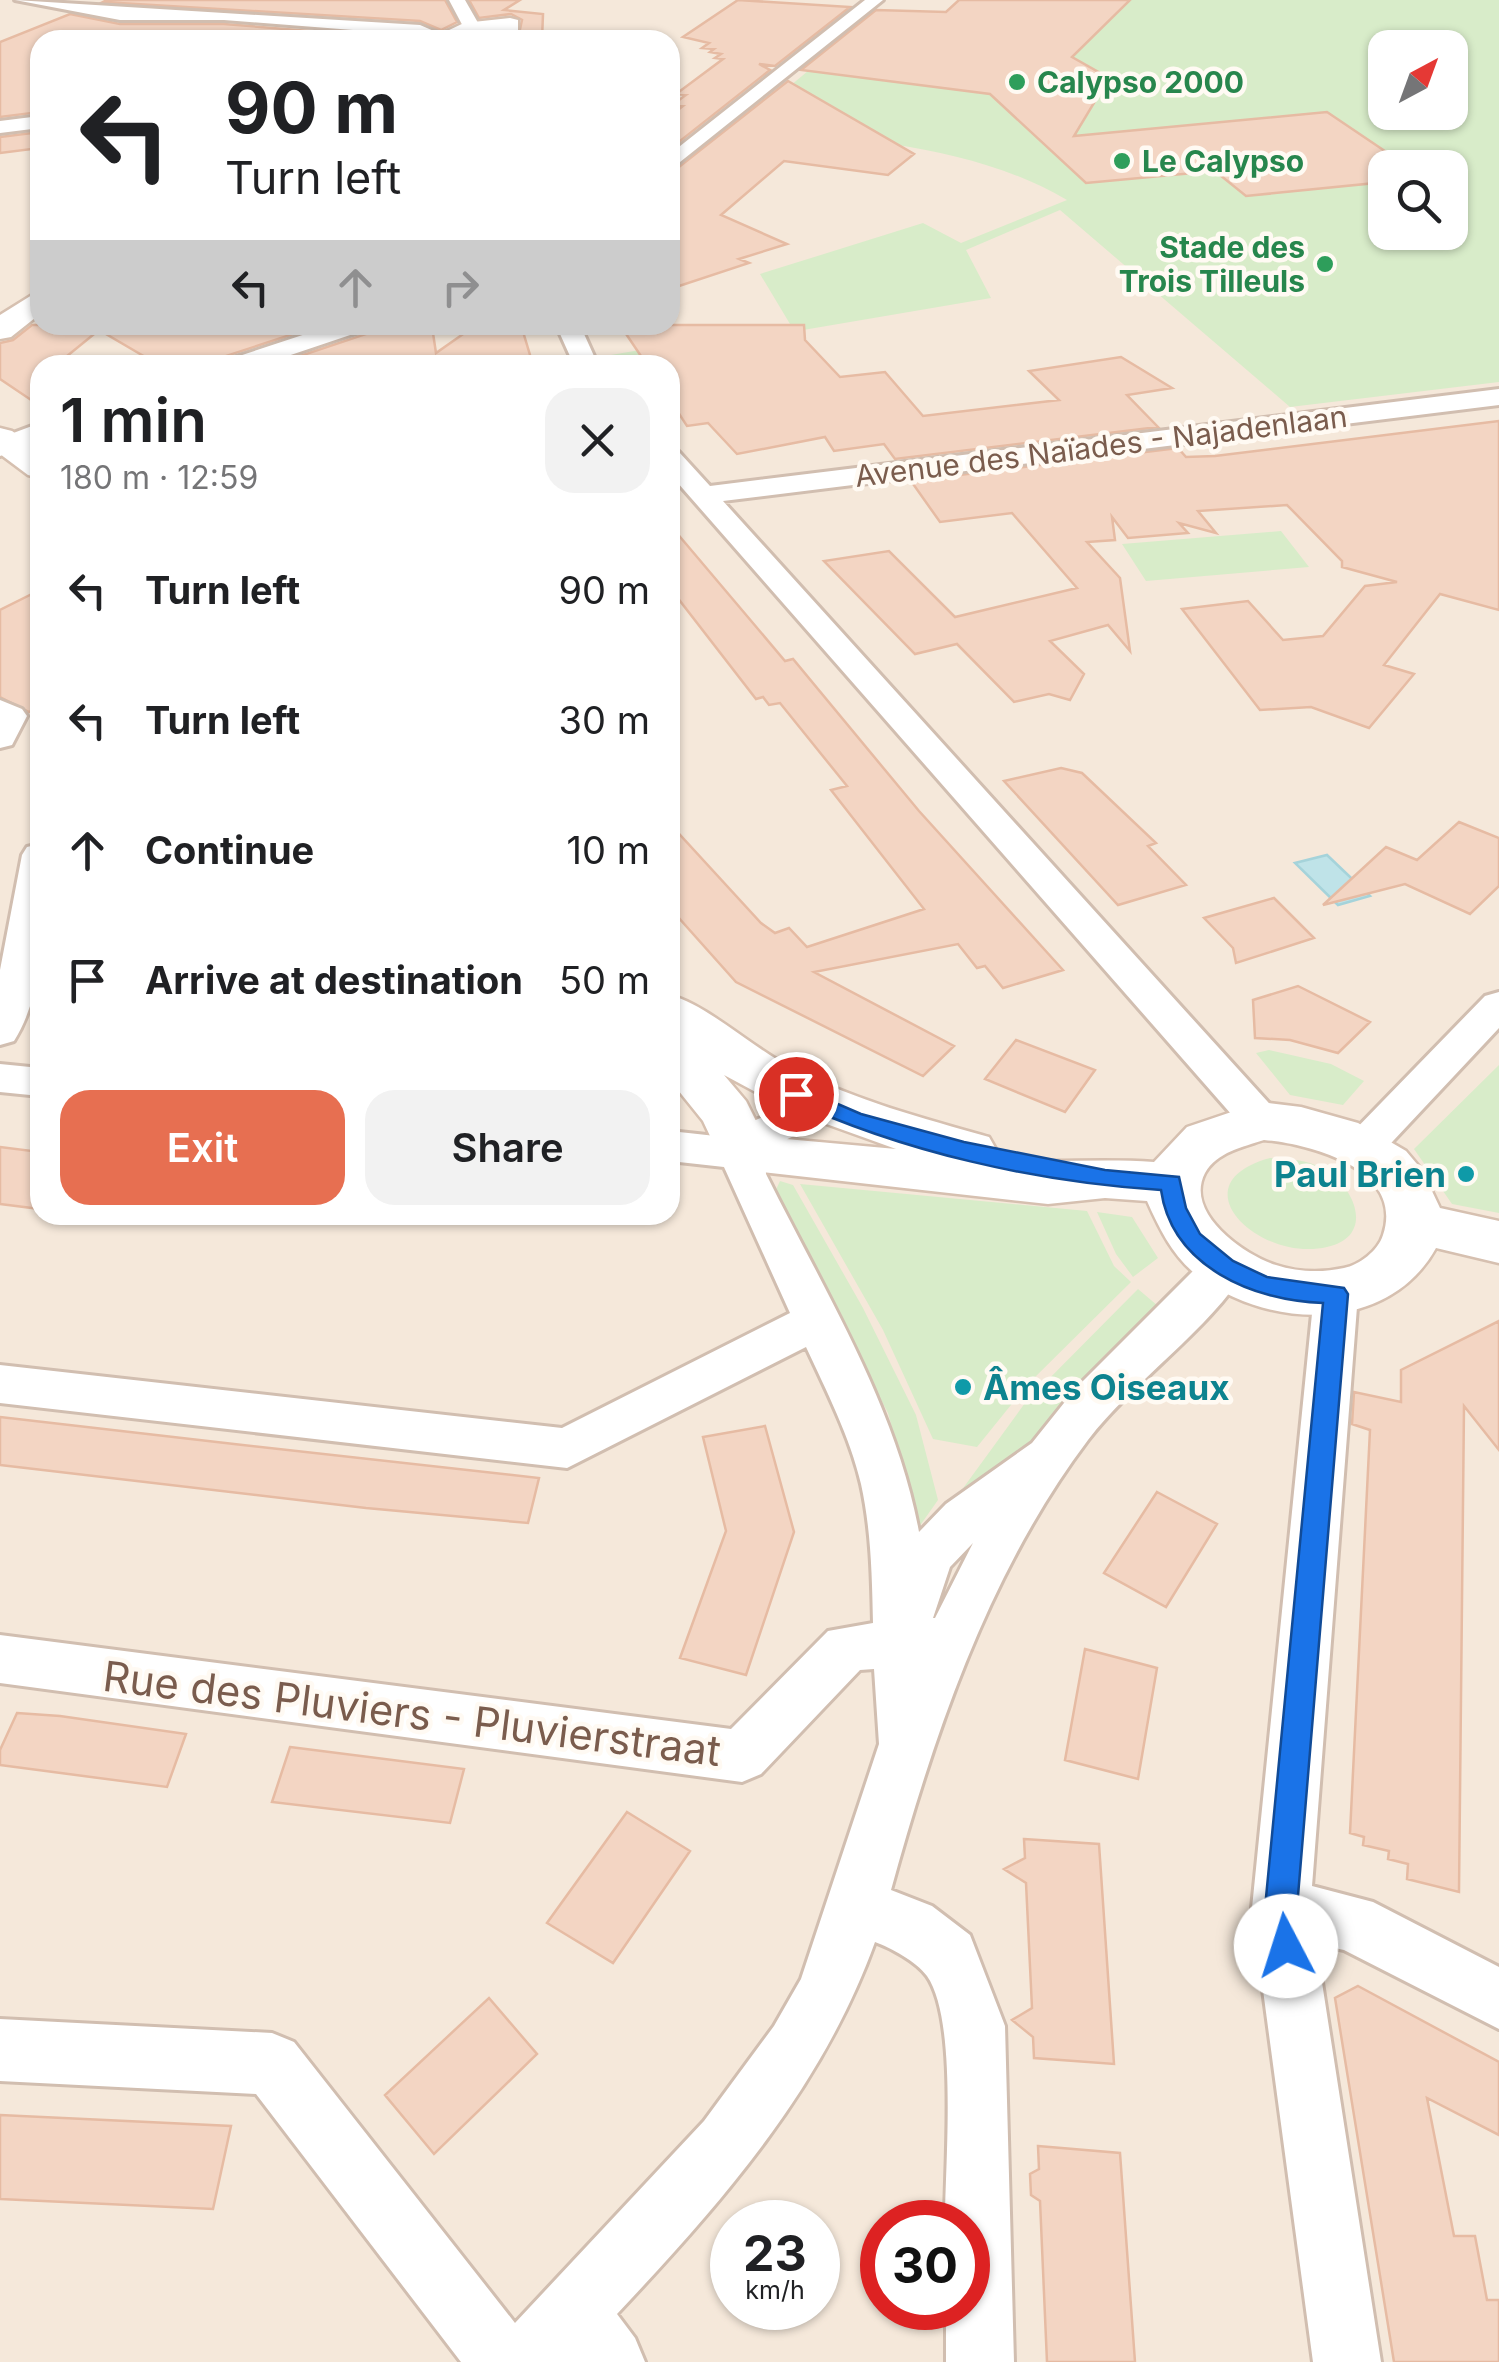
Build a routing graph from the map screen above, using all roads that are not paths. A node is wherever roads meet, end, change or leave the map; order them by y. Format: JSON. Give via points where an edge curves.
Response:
{"nodes":[{"id":1,"x":23,"y":0,"type":"edge"},
{"id":2,"x":457,"y":0,"type":"edge"},
{"id":3,"x":876,"y":0,"type":"edge"},
{"id":4,"x":53,"y":3,"type":"edge"},
{"id":5,"x":533,"y":11,"type":"dead end"},
{"id":6,"x":12,"y":20,"type":"dead end"},
{"id":7,"x":420,"y":30,"type":"edge"},
{"id":8,"x":491,"y":30,"type":"edge"},
{"id":9,"x":497,"y":30,"type":"edge"},
{"id":10,"x":30,"y":123,"type":"edge"},
{"id":11,"x":0,"y":127,"type":"edge"},
{"id":12,"x":680,"y":156,"type":"edge"},
{"id":13,"x":30,"y":307,"type":"edge"},
{"id":14,"x":0,"y":330,"type":"edge"},
{"id":15,"x":327,"y":335,"type":"edge"},
{"id":16,"x":266,"y":355,"type":"edge"},
{"id":17,"x":1497,"y":400,"type":"edge"},
{"id":18,"x":12,"y":440,"type":"edge"},
{"id":19,"x":30,"y":458,"type":"edge"},
{"id":20,"x":680,"y":469,"type":"edge"},
{"id":21,"x":704,"y":495,"type":"junction"},
{"id":22,"x":4,"y":721,"type":"edge"},
{"id":23,"x":30,"y":730,"type":"edge"},
{"id":24,"x":30,"y":908,"type":"edge"},
{"id":25,"x":1497,"y":1009,"type":"edge"},
{"id":26,"x":680,"y":1020,"type":"edge"},
{"id":27,"x":0,"y":1032,"type":"edge"},
{"id":28,"x":680,"y":1058,"type":"edge"},
{"id":29,"x":0,"y":1078,"type":"edge"},
{"id":30,"x":30,"y":1081,"type":"edge"},
{"id":31,"x":838,"y":1113,"type":"junction"},
{"id":32,"x":1261,"y":1120,"type":"junction"},
{"id":33,"x":680,"y":1147,"type":"edge"},
{"id":34,"x":1363,"y":1147,"type":"junction"},
{"id":35,"x":744,"y":1154,"type":"junction"},
{"id":36,"x":819,"y":1164,"type":"junction"},
{"id":37,"x":1105,"y":1178,"type":"junction"},
{"id":38,"x":1171,"y":1183,"type":"junction"},
{"id":39,"x":1416,"y":1223,"type":"junction"},
{"id":40,"x":1499,"y":1242,"type":"edge"},
{"id":41,"x":1224,"y":1267,"type":"junction"},
{"id":42,"x":1336,"y":1294,"type":"junction"},
{"id":43,"x":814,"y":1322,"type":"junction"},
{"id":44,"x":0,"y":1384,"type":"edge"},
{"id":45,"x":924,"y":1641,"type":"junction"},
{"id":46,"x":0,"y":1659,"type":"edge"},
{"id":47,"x":859,"y":1907,"type":"junction"},
{"id":48,"x":1281,"y":1908,"type":"junction"},
{"id":49,"x":1499,"y":1999,"type":"edge"},
{"id":50,"x":0,"y":2050,"type":"edge"},
{"id":51,"x":591,"y":2337,"type":"edge"},
{"id":52,"x":502,"y":2362,"type":"edge"},
{"id":53,"x":525,"y":2362,"type":"edge"},
{"id":54,"x":980,"y":2362,"type":"edge"},
{"id":55,"x":1347,"y":2362,"type":"edge"}],
"edges":[{"from":1,"to":4,"type":"street"},
{"from":2,"to":8,"type":"street"},
{"from":3,"to":12,"type":"street"},
{"from":4,"to":6,"type":"street"},
{"from":4,"to":7,"type":"street"},
{"from":5,"to":9,"type":"street"},
{"from":10,"to":11,"type":"street"},
{"from":13,"to":14,"type":"street"},
{"from":15,"to":16,"type":"street"},
{"from":17,"to":21,"type":"street","name":"Avenue des Naïades - Najadenlaan"},
{"from":18,"to":19,"type":"street"},
{"from":20,"to":21,"type":"street"},
{"from":21,"to":32,"type":"street"},
{"from":22,"to":23,"type":"street"},
{"from":24,"to":27,"type":"street","via":[[10,1014]]},
{"from":25,"to":34,"type":"street"},
{"from":26,"to":31,"type":"street"},
{"from":28,"to":35,"type":"street","via":[[727,1114]]},
{"from":29,"to":30,"type":"street"},
{"from":31,"to":35,"type":"street","via":[[759,1135]]},
{"from":31,"to":36,"type":"street","via":[[850,1143]]},
{"from":31,"to":37,"type":"street","via":[[991,1156]]},
{"from":32,"to":34,"type":"street","via":[[1314,1126]]},
{"from":32,"to":38,"type":"street","via":[[1225,1128],[1192,1147]]},
{"from":33,"to":35,"type":"street"},
{"from":34,"to":39,"type":"street","via":[[1405,1188]]},
{"from":35,"to":36,"type":"street"},
{"from":35,"to":43,"type":"street","via":[[745,1174]]},
{"from":36,"to":37,"type":"street","via":[[1048,1184]]},
{"from":37,"to":38,"type":"street"},
{"from":38,"to":41,"type":"street","via":[[1192,1240]]},
{"from":39,"to":40,"type":"street"},
{"from":39,"to":42,"type":"street","via":[[1406,1256],[1390,1273]]},
{"from":41,"to":42,"type":"street","via":[[1262,1284]]},
{"from":41,"to":45,"type":"street","via":[[1055,1448]]},
{"from":42,"to":48,"type":"street"},
{"from":43,"to":44,"type":"street","via":[[567,1448]]},
{"from":43,"to":45,"type":"street","via":[[886,1481],[896,1547]]},
{"from":45,"to":46,"type":"street","name":"Rue des Pluviers - Pluvierstraat","via":[[847,1648],[742,1756]]},
{"from":45,"to":47,"type":"street","via":[[903,1752]]},
{"from":47,"to":51,"type":"street","via":[[822,2002]]},
{"from":47,"to":54,"type":"street","via":[[911,1927],[949,1956],[975,2026]]},
{"from":48,"to":49,"type":"street","via":[[1352,1922]]},
{"from":48,"to":55,"type":"street"},
{"from":50,"to":52,"type":"street","via":[[272,2064]]},
{"from":51,"to":53,"type":"street"}]}
